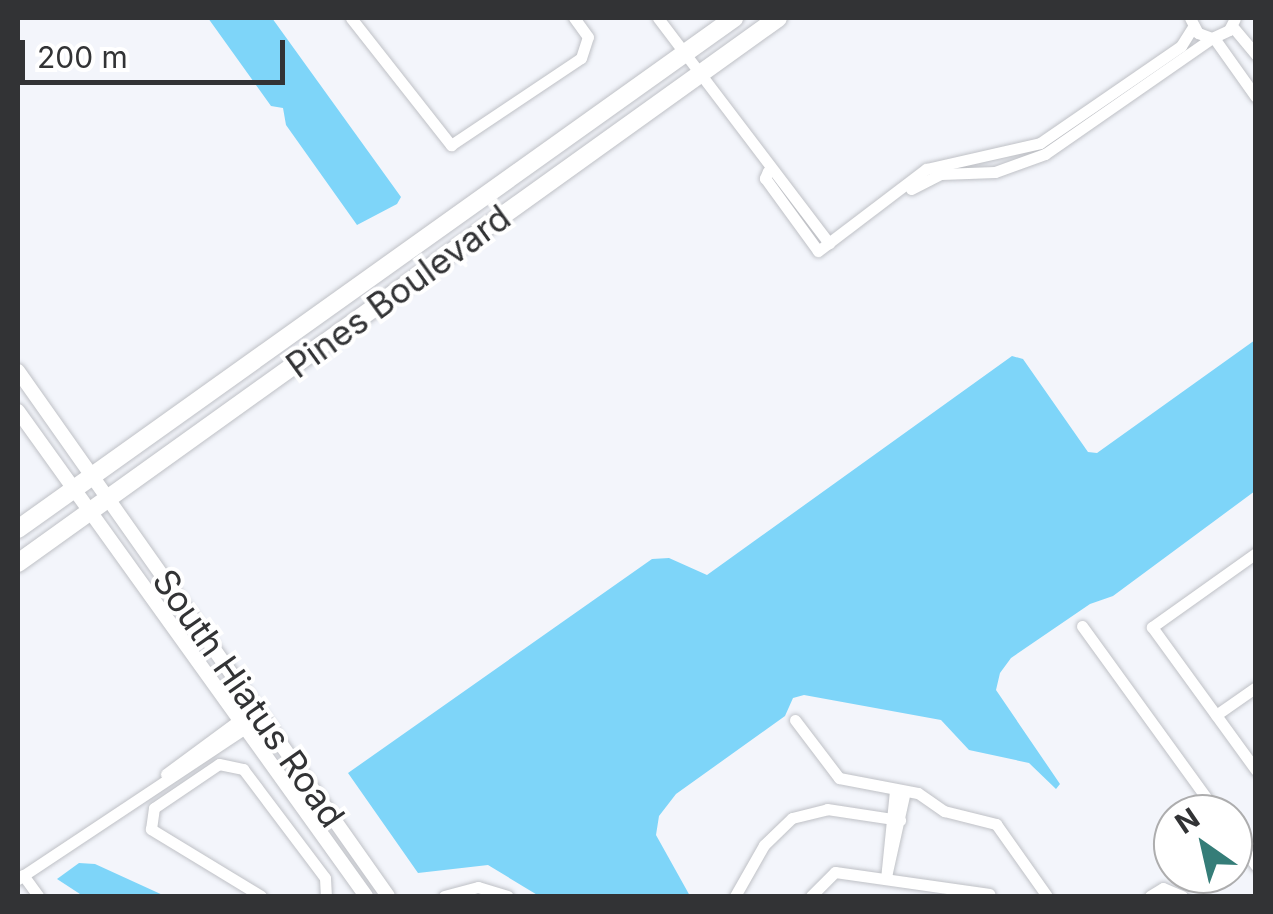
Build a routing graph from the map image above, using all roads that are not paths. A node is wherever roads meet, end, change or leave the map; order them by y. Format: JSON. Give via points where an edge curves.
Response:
{"nodes":[{"id":1,"x":351,"y":18,"type":"edge"},
{"id":2,"x":574,"y":18,"type":"edge"},
{"id":3,"x":658,"y":18,"type":"edge"},
{"id":4,"x":734,"y":18,"type":"edge"},
{"id":5,"x":778,"y":18,"type":"edge"},
{"id":6,"x":1234,"y":20,"type":"edge"},
{"id":7,"x":1191,"y":22,"type":"edge"},
{"id":8,"x":1213,"y":38,"type":"junction"},
{"id":9,"x":684,"y":54,"type":"junction"},
{"id":10,"x":1256,"y":55,"type":"edge"},
{"id":11,"x":698,"y":75,"type":"junction"},
{"id":12,"x":1256,"y":97,"type":"edge"},
{"id":13,"x":824,"y":247,"type":"junction"},
{"id":14,"x":18,"y":371,"type":"edge"},
{"id":15,"x":18,"y":411,"type":"edge"},
{"id":16,"x":93,"y":478,"type":"junction"},
{"id":17,"x":74,"y":491,"type":"junction"},
{"id":18,"x":110,"y":500,"type":"junction"},
{"id":19,"x":90,"y":514,"type":"junction"},
{"id":20,"x":18,"y":529,"type":"edge"},
{"id":21,"x":1256,"y":553,"type":"edge"},
{"id":22,"x":18,"y":563,"type":"edge"},
{"id":23,"x":1082,"y":626,"type":"dead end"},
{"id":24,"x":194,"y":659,"type":"junction"},
{"id":25,"x":1256,"y":687,"type":"edge"},
{"id":26,"x":1216,"y":715,"type":"junction"},
{"id":27,"x":262,"y":717,"type":"junction"},
{"id":28,"x":794,"y":720,"type":"dead end"},
{"id":29,"x":242,"y":724,"type":"junction"},
{"id":30,"x":1256,"y":770,"type":"edge"},
{"id":31,"x":900,"y":791,"type":"junction"},
{"id":32,"x":313,"y":793,"type":"junction"},
{"id":33,"x":1204,"y":794,"type":"edge"},
{"id":34,"x":895,"y":820,"type":"junction"},
{"id":35,"x":20,"y":876,"type":"edge"},
{"id":36,"x":886,"y":876,"type":"junction"},
{"id":37,"x":328,"y":893,"type":"edge"},
{"id":38,"x":948,"y":893,"type":"edge"},
{"id":39,"x":989,"y":894,"type":"edge"},
{"id":40,"x":38,"y":896,"type":"edge"},
{"id":41,"x":261,"y":896,"type":"edge"},
{"id":42,"x":366,"y":896,"type":"edge"},
{"id":43,"x":388,"y":896,"type":"edge"},
{"id":44,"x":444,"y":896,"type":"edge"},
{"id":45,"x":508,"y":896,"type":"edge"},
{"id":46,"x":735,"y":896,"type":"edge"},
{"id":47,"x":811,"y":896,"type":"edge"},
{"id":48,"x":1047,"y":896,"type":"edge"},
{"id":49,"x":1150,"y":896,"type":"edge"},
{"id":50,"x":1182,"y":896,"type":"edge"}],
"edges":[{"from":1,"to":2,"type":"street","via":[[452,145],[586,50],[588,37]]},
{"from":3,"to":9,"type":"street"},
{"from":4,"to":9,"type":"highway","name":"Pines Boulevard"},
{"from":5,"to":11,"type":"highway","name":"Pines Boulevard"},
{"from":6,"to":8,"type":"street"},
{"from":6,"to":10,"type":"street"},
{"from":7,"to":8,"type":"street"},
{"from":7,"to":13,"type":"street","via":[[1181,46],[1040,143],[926,169]]},
{"from":8,"to":12,"type":"street"},
{"from":8,"to":13,"type":"street","via":[[1060,146],[995,172],[932,177]]},
{"from":9,"to":11,"type":"street"},
{"from":9,"to":16,"type":"highway","name":"Pines Boulevard"},
{"from":11,"to":13,"type":"street","via":[[768,171],[776,170]]},
{"from":11,"to":18,"type":"highway","name":"Pines Boulevard"},
{"from":14,"to":16,"type":"main road","name":"South Hiatus Road"},
{"from":15,"to":17,"type":"main road","name":"South Hiatus Road"},
{"from":16,"to":17,"type":"highway","name":"Pines Boulevard"},
{"from":16,"to":18,"type":"main road","name":"South Hiatus Road"},
{"from":17,"to":19,"type":"main road","name":"South Hiatus Road"},
{"from":17,"to":20,"type":"highway","name":"Pines Boulevard"},
{"from":18,"to":19,"type":"highway","name":"Pines Boulevard"},
{"from":18,"to":27,"type":"main road","name":"South Hiatus Road"},
{"from":19,"to":22,"type":"highway","name":"Pines Boulevard"},
{"from":19,"to":24,"type":"main road","name":"South Hiatus Road"},
{"from":21,"to":26,"type":"street","via":[[1152,627]]},
{"from":23,"to":33,"type":"street"},
{"from":24,"to":27,"type":"main road","via":[[208,665],[239,706]]},
{"from":24,"to":29,"type":"main road","name":"South Hiatus Road"},
{"from":25,"to":26,"type":"street"},
{"from":26,"to":30,"type":"street"},
{"from":27,"to":32,"type":"main road","name":"South Hiatus Road"},
{"from":28,"to":31,"type":"street","via":[[839,778]]},
{"from":29,"to":32,"type":"main road","via":[[263,733]]},
{"from":29,"to":35,"type":"street"},
{"from":29,"to":42,"type":"main road","name":"South Hiatus Road"},
{"from":31,"to":34,"type":"street"},
{"from":31,"to":48,"type":"street","via":[[996,824]]},
{"from":32,"to":43,"type":"main road","name":"South Hiatus Road"},
{"from":34,"to":36,"type":"street"},
{"from":34,"to":46,"type":"street","via":[[827,809],[792,818],[764,845]]},
{"from":35,"to":40,"type":"street"},
{"from":36,"to":38,"type":"street"},
{"from":36,"to":47,"type":"street","via":[[835,872]]},
{"from":37,"to":41,"type":"street","via":[[255,784],[231,762],[154,808],[151,829]]},
{"from":38,"to":39,"type":"street"},
{"from":44,"to":45,"type":"street","via":[[478,887]]},
{"from":49,"to":50,"type":"street","via":[[1163,888]]}]}
